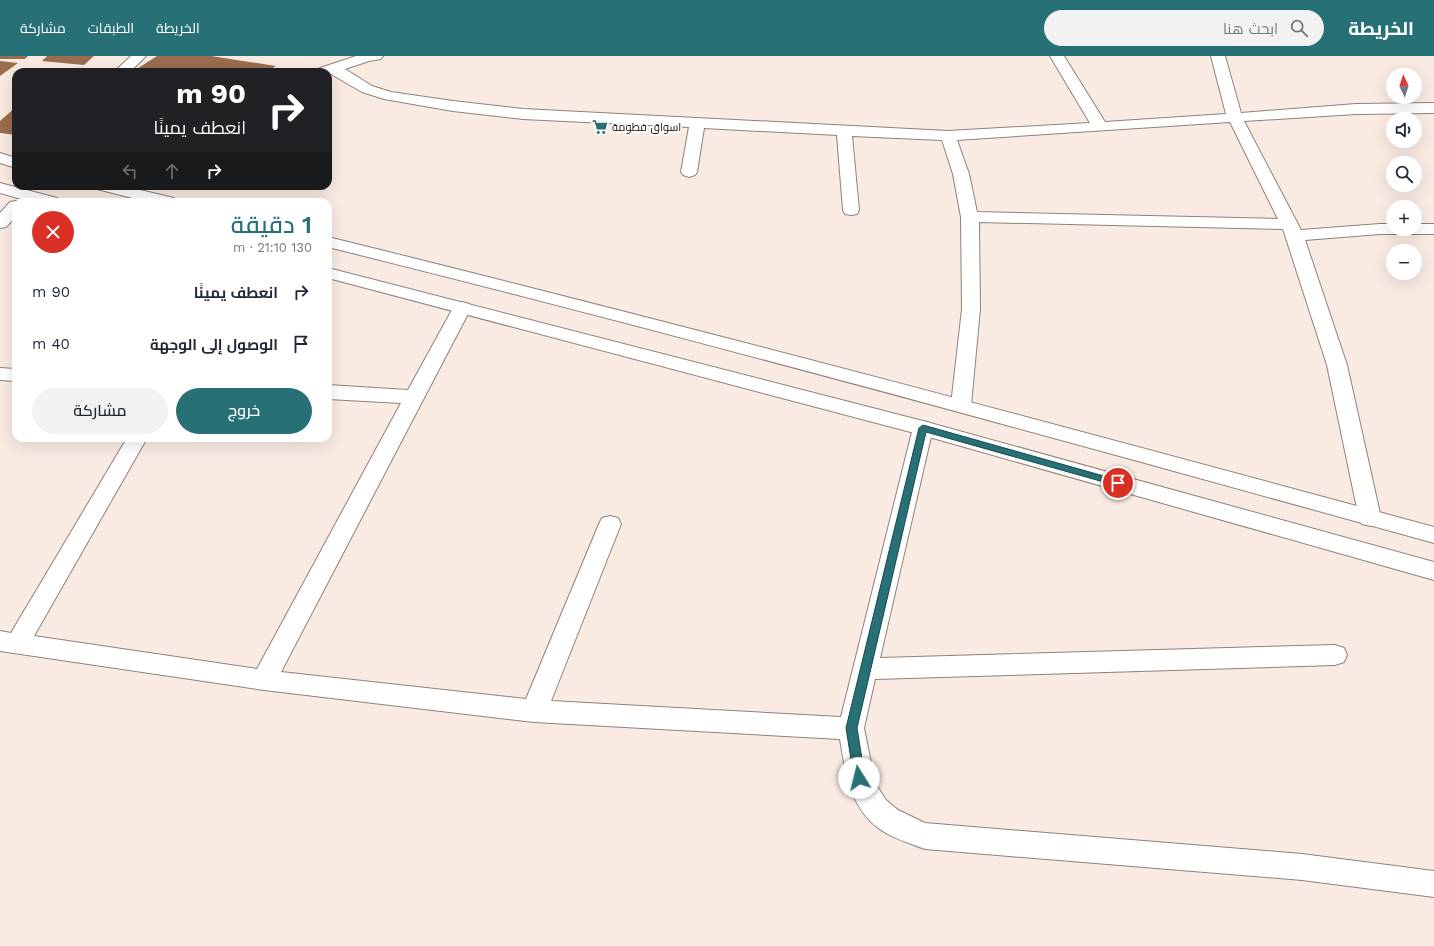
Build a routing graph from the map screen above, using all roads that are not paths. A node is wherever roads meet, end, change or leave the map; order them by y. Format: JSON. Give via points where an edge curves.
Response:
{"nodes":[{"id":1,"x":139,"y":56,"type":"edge"},
{"id":2,"x":368,"y":56,"type":"edge"},
{"id":3,"x":1057,"y":56,"type":"edge"},
{"id":4,"x":1218,"y":56,"type":"edge"},
{"id":5,"x":126,"y":68,"type":"edge"},
{"id":6,"x":332,"y":69,"type":"edge"},
{"id":7,"x":332,"y":72,"type":"edge"},
{"id":8,"x":1434,"y":108,"type":"edge"},
{"id":9,"x":1234,"y":116,"type":"junction"},
{"id":10,"x":697,"y":123,"type":"junction"},
{"id":11,"x":1100,"y":127,"type":"junction"},
{"id":12,"x":844,"y":130,"type":"junction"},
{"id":13,"x":948,"y":136,"type":"junction"},
{"id":14,"x":689,"y":172,"type":"dead end"},
{"id":15,"x":0,"y":188,"type":"edge"},
{"id":16,"x":119,"y":190,"type":"edge"},
{"id":17,"x":15,"y":198,"type":"edge"},
{"id":18,"x":152,"y":198,"type":"edge"},
{"id":19,"x":12,"y":210,"type":"edge"},
{"id":20,"x":851,"y":210,"type":"dead end"},
{"id":21,"x":970,"y":217,"type":"junction"},
{"id":22,"x":0,"y":223,"type":"edge"},
{"id":23,"x":1434,"y":229,"type":"edge"},
{"id":24,"x":1292,"y":230,"type":"junction"},
{"id":25,"x":332,"y":243,"type":"edge"},
{"id":26,"x":332,"y":274,"type":"edge"},
{"id":27,"x":462,"y":308,"type":"junction"},
{"id":28,"x":798,"y":363,"type":"junction"},
{"id":29,"x":0,"y":374,"type":"edge"},
{"id":30,"x":12,"y":375,"type":"edge"},
{"id":31,"x":783,"y":391,"type":"junction"},
{"id":32,"x":332,"y":392,"type":"edge"},
{"id":33,"x":416,"y":397,"type":"junction"},
{"id":34,"x":961,"y":405,"type":"junction"},
{"id":35,"x":923,"y":428,"type":"junction"},
{"id":36,"x":134,"y":442,"type":"edge"},
{"id":37,"x":1370,"y":518,"type":"junction"},
{"id":38,"x":610,"y":524,"type":"dead end"},
{"id":39,"x":1434,"y":535,"type":"edge"},
{"id":40,"x":1434,"y":571,"type":"edge"},
{"id":41,"x":8,"y":643,"type":"edge"},
{"id":42,"x":1335,"y":655,"type":"dead end"},
{"id":43,"x":866,"y":669,"type":"junction"},
{"id":44,"x":264,"y":680,"type":"junction"},
{"id":45,"x":534,"y":712,"type":"junction"},
{"id":46,"x":851,"y":728,"type":"junction"},
{"id":47,"x":1434,"y":884,"type":"edge"}],
"edges":[{"from":1,"to":5,"type":"street"},
{"from":2,"to":6,"type":"street"},
{"from":3,"to":11,"type":"street"},
{"from":4,"to":9,"type":"street"},
{"from":7,"to":10,"type":"street","via":[[388,96],[453,106],[523,114]]},
{"from":8,"to":9,"type":"street","via":[[1356,109]]},
{"from":9,"to":11,"type":"street"},
{"from":9,"to":24,"type":"street"},
{"from":10,"to":12,"type":"street"},
{"from":10,"to":14,"type":"street"},
{"from":11,"to":13,"type":"street"},
{"from":12,"to":13,"type":"street"},
{"from":12,"to":20,"type":"street"},
{"from":13,"to":21,"type":"street","via":[[961,174]]},
{"from":15,"to":17,"type":"street"},
{"from":16,"to":18,"type":"street"},
{"from":19,"to":22,"type":"street"},
{"from":21,"to":24,"type":"street"},
{"from":21,"to":34,"type":"street","via":[[971,309]]},
{"from":23,"to":24,"type":"street"},
{"from":24,"to":37,"type":"street","via":[[1337,365]]},
{"from":25,"to":28,"type":"street"},
{"from":26,"to":27,"type":"street"},
{"from":27,"to":31,"type":"street"},
{"from":27,"to":33,"type":"street"},
{"from":28,"to":31,"type":"street"},
{"from":28,"to":34,"type":"street"},
{"from":29,"to":30,"type":"street"},
{"from":31,"to":35,"type":"street"},
{"from":32,"to":33,"type":"street"},
{"from":33,"to":44,"type":"street"},
{"from":34,"to":37,"type":"street"},
{"from":35,"to":40,"type":"street"},
{"from":35,"to":43,"type":"street"},
{"from":36,"to":41,"type":"street"},
{"from":37,"to":39,"type":"street"},
{"from":38,"to":45,"type":"street"},
{"from":41,"to":44,"type":"street"},
{"from":42,"to":43,"type":"street"},
{"from":43,"to":46,"type":"street"},
{"from":44,"to":45,"type":"street"},
{"from":45,"to":46,"type":"street"},
{"from":46,"to":47,"type":"street","via":[[859,778],[864,791],[882,815],[909,832],[925,836],[1302,867]]}]}
